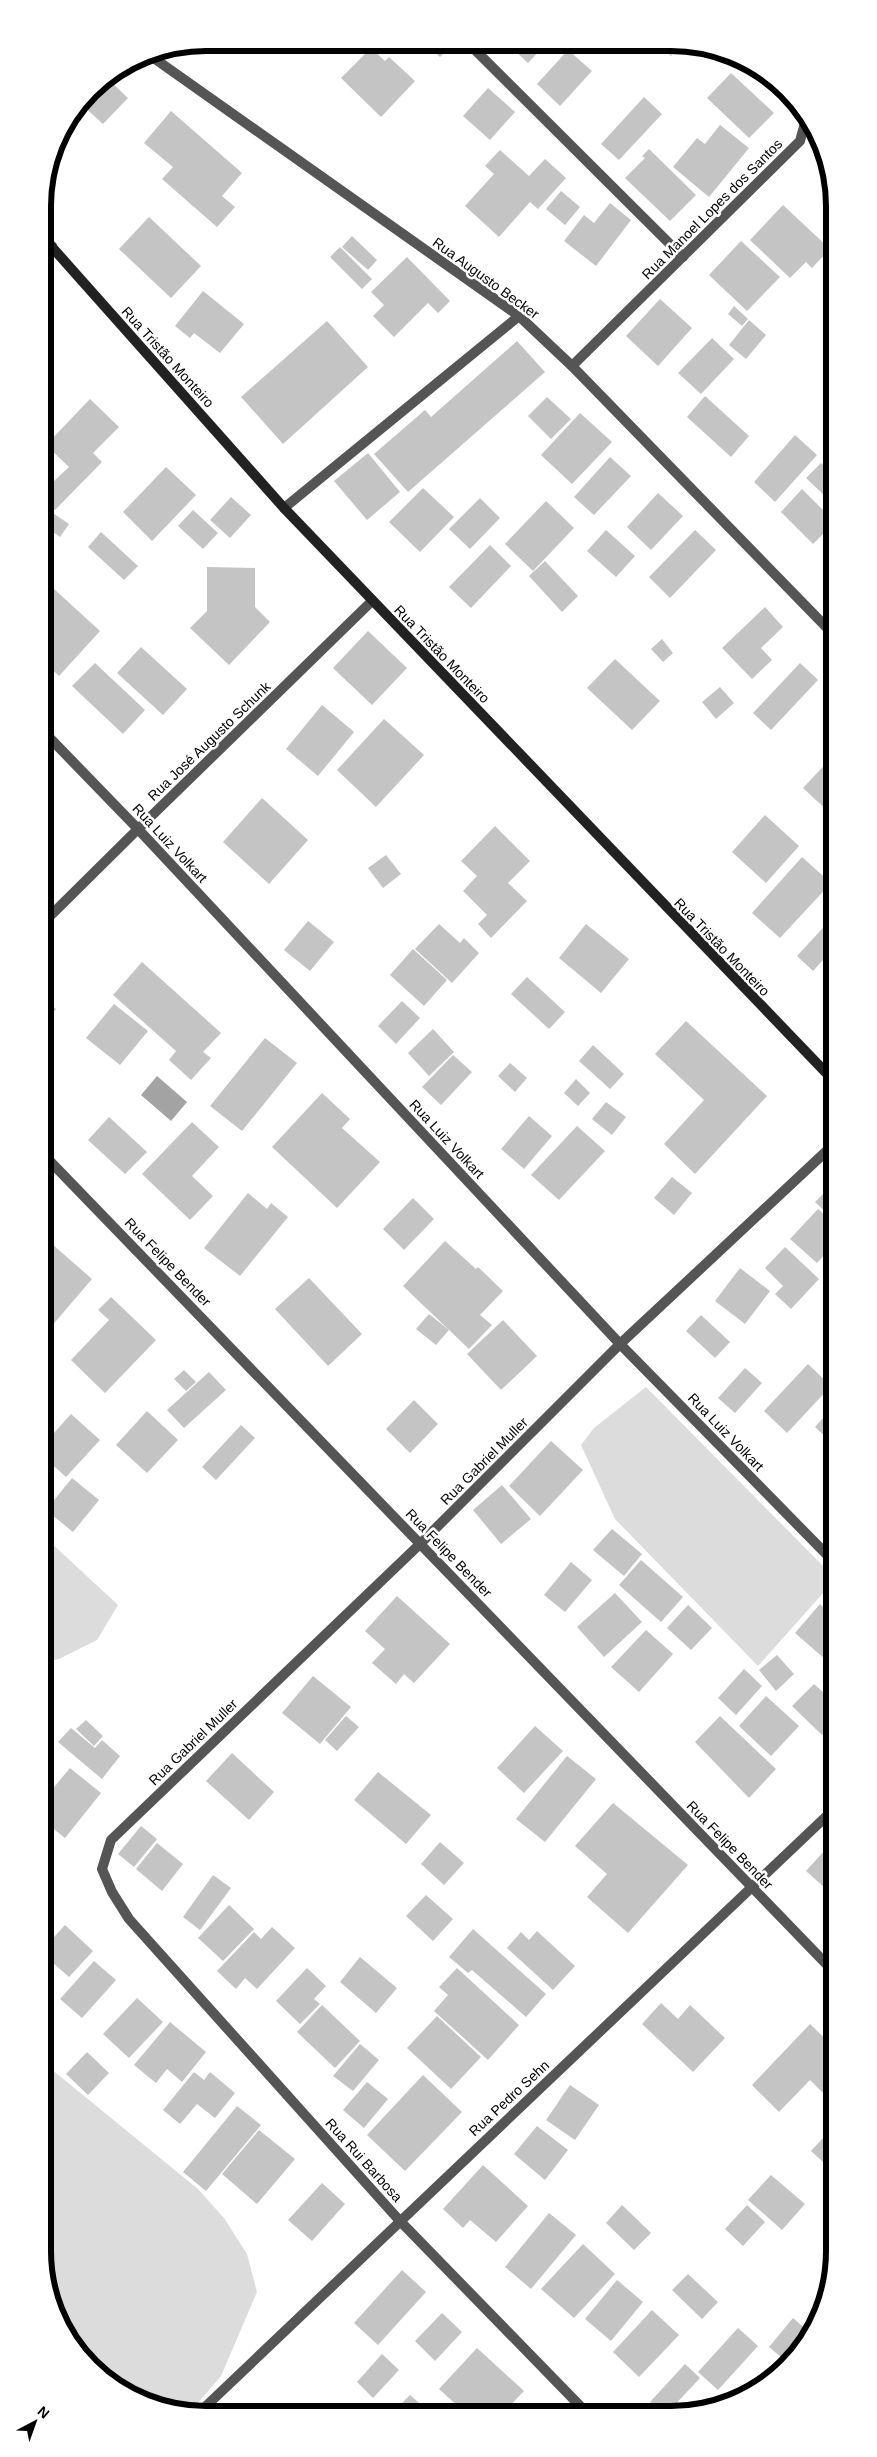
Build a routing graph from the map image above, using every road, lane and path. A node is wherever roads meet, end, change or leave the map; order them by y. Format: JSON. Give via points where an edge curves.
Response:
{"nodes":[{"id":1,"x":476,"y":51,"type":"edge"},
{"id":2,"x":155,"y":59,"type":"edge"},
{"id":3,"x":803,"y":126,"type":"edge"},
{"id":4,"x":52,"y":246,"type":"edge"},
{"id":5,"x":683,"y":257,"type":"junction"},
{"id":6,"x":519,"y":316,"type":"junction"},
{"id":7,"x":572,"y":366,"type":"junction"},
{"id":8,"x":284,"y":508,"type":"junction"},
{"id":9,"x":372,"y":601,"type":"junction"},
{"id":10,"x":826,"y":627,"type":"edge"},
{"id":11,"x":52,"y":740,"type":"edge"},
{"id":12,"x":138,"y":829,"type":"junction"},
{"id":13,"x":52,"y":914,"type":"edge"},
{"id":14,"x":826,"y":1073,"type":"edge"},
{"id":15,"x":826,"y":1152,"type":"edge"},
{"id":16,"x":52,"y":1163,"type":"edge"},
{"id":17,"x":620,"y":1344,"type":"junction"},
{"id":18,"x":421,"y":1543,"type":"junction"},
{"id":19,"x":825,"y":1554,"type":"edge"},
{"id":20,"x":825,"y":1817,"type":"edge"},
{"id":21,"x":752,"y":1887,"type":"junction"},
{"id":22,"x":129,"y":1919,"type":"joint"},
{"id":23,"x":825,"y":1963,"type":"edge"},
{"id":24,"x":399,"y":2220,"type":"junction"},
{"id":25,"x":209,"y":2406,"type":"edge"},
{"id":26,"x":580,"y":2406,"type":"edge"}],
"edges":[{"from":1,"to":5,"type":"street"},
{"from":2,"to":6,"type":"street","name":"Rua Augusto Becker"},
{"from":3,"to":5,"type":"street","name":"Rua Manoel Lopes dos Santos","via":[[800,141]]},
{"from":4,"to":8,"type":"main road","name":"Rua Tristão Monteiro"},
{"from":5,"to":7,"type":"street","name":"Rua Manoel Lopes dos Santos"},
{"from":6,"to":7,"type":"street","name":"Rua Augusto Becker"},
{"from":6,"to":8,"type":"street"},
{"from":7,"to":10,"type":"street","name":"Rua Augusto Becker"},
{"from":8,"to":9,"type":"main road","name":"Rua Tristão Monteiro"},
{"from":9,"to":12,"type":"street","name":"Rua José Augusto Schunk"},
{"from":9,"to":14,"type":"main road","name":"Rua Tristão Monteiro"},
{"from":11,"to":12,"type":"street","name":"Rua Luiz Volkart"},
{"from":12,"to":13,"type":"street","name":"Rua José Augusto Schunk"},
{"from":12,"to":17,"type":"street","name":"Rua Luiz Volkart"},
{"from":15,"to":17,"type":"street","name":"Rua Gabriel Muller"},
{"from":16,"to":18,"type":"street","name":"Rua Felipe Bender"},
{"from":17,"to":18,"type":"street","name":"Rua Gabriel Muller"},
{"from":17,"to":19,"type":"street","name":"Rua Luiz Volkart"},
{"from":18,"to":21,"type":"street","name":"Rua Felipe Bender"},
{"from":18,"to":22,"type":"street","name":"Rua Gabriel Muller","via":[[111,1840],[102,1870]]},
{"from":20,"to":21,"type":"street","name":"Rua Pedro Sehn"},
{"from":21,"to":23,"type":"street","name":"Rua Felipe Bender"},
{"from":21,"to":24,"type":"street","name":"Rua Pedro Sehn"},
{"from":22,"to":24,"type":"street","name":"Rua Rui Barbosa"},
{"from":24,"to":25,"type":"street","name":"Rua Pedro Sehn"},
{"from":24,"to":26,"type":"street","name":"Rua Rui Barbosa"}]}
